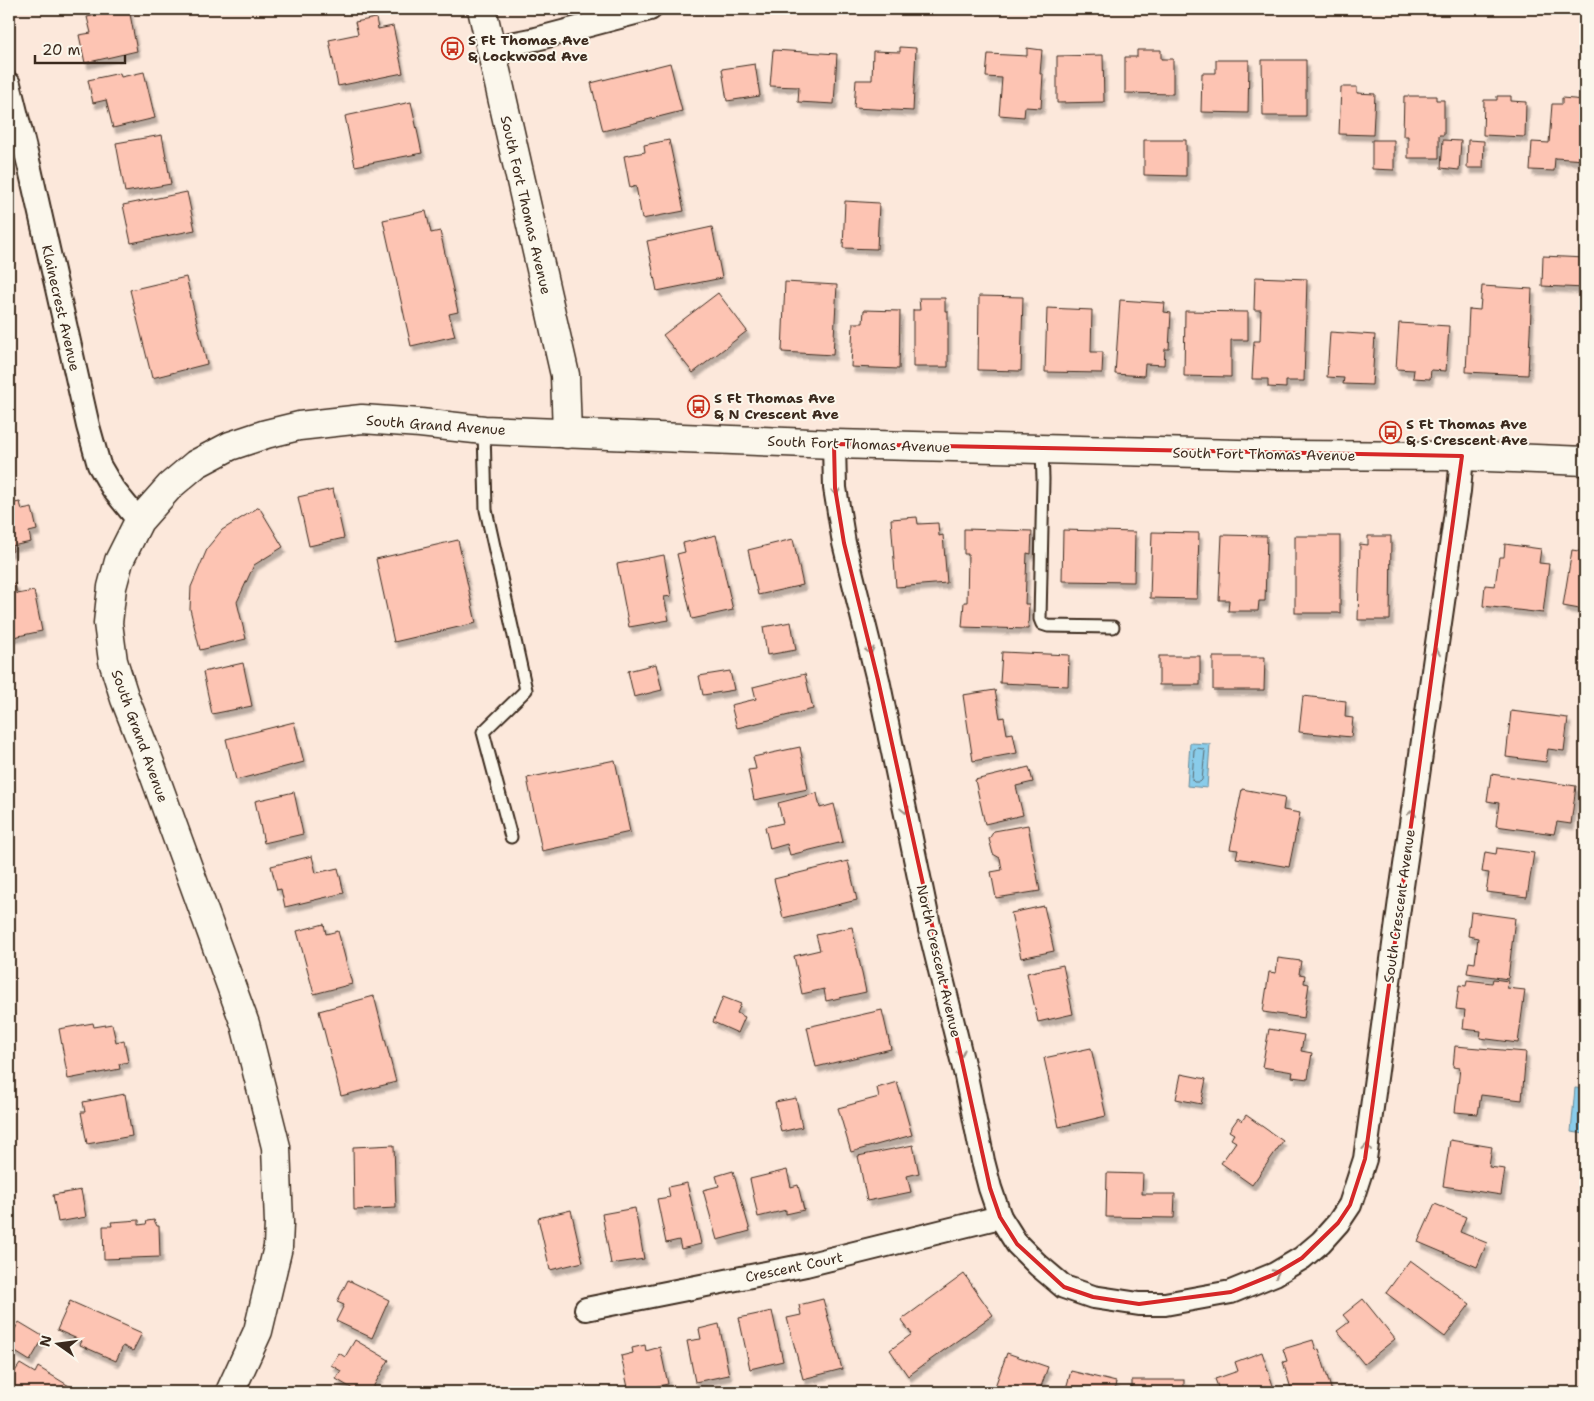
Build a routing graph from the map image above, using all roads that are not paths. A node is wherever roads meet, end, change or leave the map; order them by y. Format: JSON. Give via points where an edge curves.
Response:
{"nodes":[{"id":1,"x":482,"y":9,"type":"edge"},
{"id":2,"x":650,"y":9,"type":"edge"},
{"id":3,"x":491,"y":48,"type":"junction"},
{"id":4,"x":9,"y":84,"type":"edge"},
{"id":5,"x":484,"y":430,"type":"junction"},
{"id":6,"x":567,"y":434,"type":"junction"},
{"id":7,"x":834,"y":444,"type":"junction"},
{"id":8,"x":1042,"y":449,"type":"junction"},
{"id":9,"x":1462,"y":456,"type":"junction"},
{"id":10,"x":1585,"y":461,"type":"edge"},
{"id":11,"x":139,"y":521,"type":"junction"},
{"id":12,"x":1113,"y":627,"type":"dead end"},
{"id":13,"x":511,"y":837,"type":"dead end"},
{"id":14,"x":1000,"y":1218,"type":"junction"},
{"id":15,"x":1231,"y":1292,"type":"joint"},
{"id":16,"x":586,"y":1309,"type":"dead end"},
{"id":17,"x":230,"y":1392,"type":"edge"}],
"edges":[{"from":1,"to":3,"type":"main road","name":"South Fort Thomas Avenue"},
{"from":2,"to":3,"type":"street"},
{"from":3,"to":6,"type":"main road","name":"South Fort Thomas Avenue","via":[[564,375]]},
{"from":4,"to":11,"type":"street","name":"Klainecrest Avenue","via":[[99,465],[113,490]]},
{"from":5,"to":6,"type":"main road","name":"South Grand Avenue"},
{"from":5,"to":11,"type":"main road","name":"South Grand Avenue","via":[[362,419],[299,426],[266,434],[230,446],[196,464],[170,486]]},
{"from":5,"to":13,"type":"lane","via":[[486,510],[526,690],[483,732]]},
{"from":6,"to":7,"type":"main road","name":"South Fort Thomas Avenue"},
{"from":7,"to":8,"type":"main road","name":"South Fort Thomas Avenue"},
{"from":7,"to":14,"type":"street","name":"North Crescent Avenue","one_way":true,"via":[[835,488],[844,543],[878,680],[930,930],[983,1161]]},
{"from":8,"to":9,"type":"main road","name":"South Fort Thomas Avenue","via":[[1308,456]]},
{"from":8,"to":12,"type":"lane","via":[[1040,619],[1048,626]]},
{"from":9,"to":10,"type":"main road","name":"South Fort Thomas Avenue"},
{"from":15,"to":9,"type":"street","name":"South Crescent Avenue","one_way":true,"via":[[1275,1274],[1302,1258],[1320,1242],[1350,1205],[1365,1159]]},
{"from":11,"to":17,"type":"main road","name":"South Grand Avenue","via":[[119,561],[112,587],[108,623],[113,661],[245,1024],[276,1147],[278,1247],[258,1331]]},
{"from":14,"to":15,"type":"street","name":"North Crescent Avenue","via":[[1038,1265],[1064,1287],[1093,1297],[1165,1304]]},
{"from":14,"to":16,"type":"street","name":"Crescent Court","via":[[806,1266]]}]}
